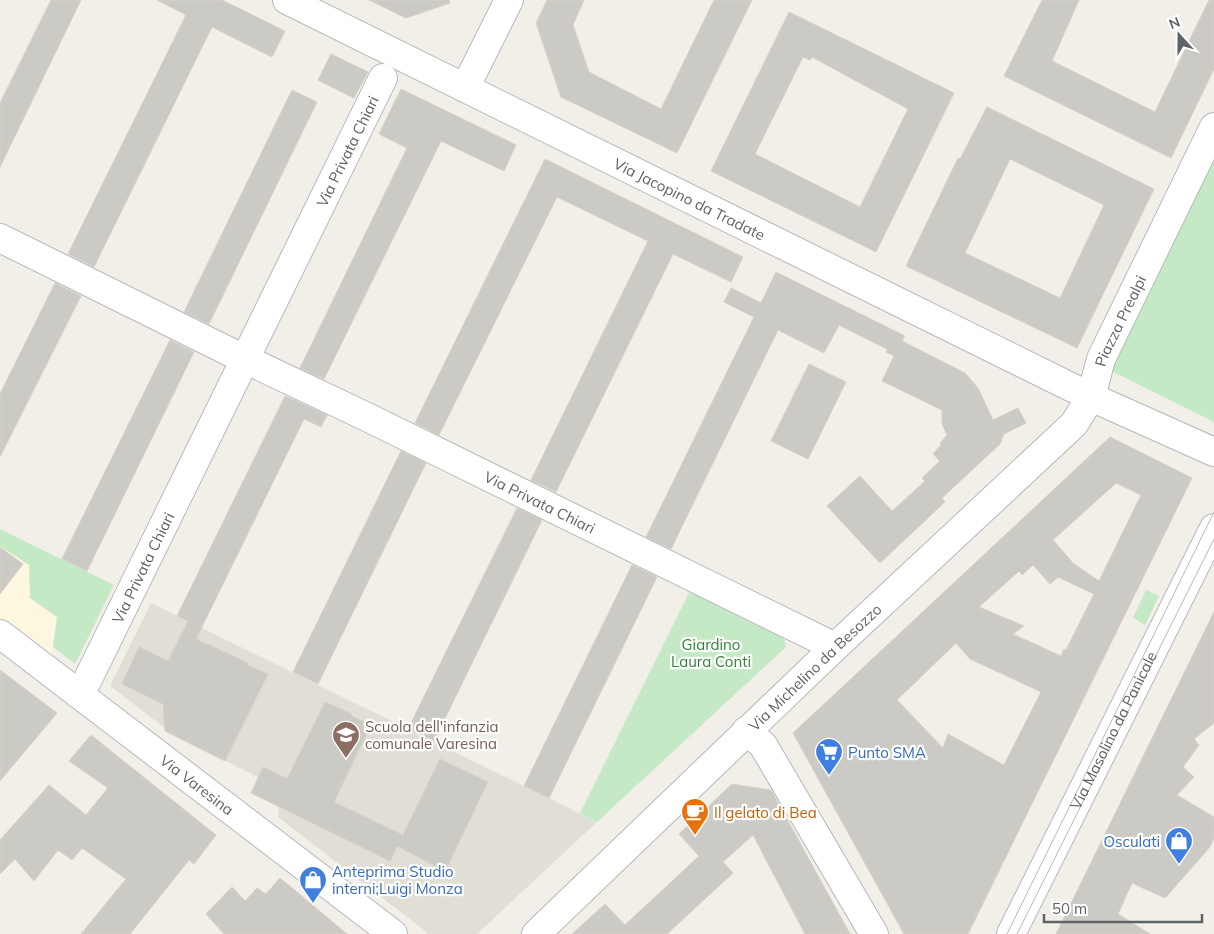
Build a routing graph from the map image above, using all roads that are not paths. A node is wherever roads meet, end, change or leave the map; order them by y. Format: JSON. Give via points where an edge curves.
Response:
{"nodes":[{"id":1,"x":287,"y":0,"type":"edge"},
{"id":2,"x":510,"y":0,"type":"edge"},
{"id":3,"x":383,"y":78,"type":"dead end"},
{"id":4,"x":465,"y":88,"type":"junction"},
{"id":5,"x":1214,"y":127,"type":"edge"},
{"id":6,"x":0,"y":238,"type":"edge"},
{"id":7,"x":245,"y":360,"type":"junction"},
{"id":8,"x":1091,"y":397,"type":"junction"},
{"id":9,"x":1214,"y":452,"type":"edge"},
{"id":10,"x":1214,"y":528,"type":"edge"},
{"id":11,"x":0,"y":634,"type":"edge"},
{"id":12,"x":835,"y":647,"type":"junction"},
{"id":13,"x":83,"y":688,"type":"junction"},
{"id":14,"x":746,"y":731,"type":"junction"},
{"id":15,"x":393,"y":934,"type":"edge"},
{"id":16,"x":536,"y":934,"type":"edge"},
{"id":17,"x":874,"y":934,"type":"edge"},
{"id":18,"x":1011,"y":934,"type":"edge"}],
"edges":[{"from":1,"to":4,"type":"street","name":"Via Jacopino da Tradate"},
{"from":2,"to":4,"type":"street"},
{"from":3,"to":7,"type":"street","name":"Via Privata Chiari"},
{"from":4,"to":8,"type":"street","name":"Via Jacopino da Tradate"},
{"from":5,"to":8,"type":"street","name":"Piazza Prealpi","via":[[1101,359]]},
{"from":6,"to":7,"type":"street","name":"Via Privata Chiari"},
{"from":7,"to":12,"type":"street","name":"Via Privata Chiari"},
{"from":7,"to":13,"type":"street","name":"Via Privata Chiari"},
{"from":8,"to":9,"type":"street"},
{"from":8,"to":12,"type":"street","name":"Via Michelino da Besozzo","via":[[1074,424]]},
{"from":10,"to":18,"type":"street","name":"Via Masolino da Panicale"},
{"from":11,"to":13,"type":"street","name":"Via Varesina"},
{"from":12,"to":14,"type":"street","name":"Via Michelino da Besozzo"},
{"from":13,"to":15,"type":"street","name":"Via Varesina"},
{"from":14,"to":16,"type":"street","name":"Via Michelino da Besozzo"},
{"from":14,"to":17,"type":"street","via":[[763,745]]}]}
